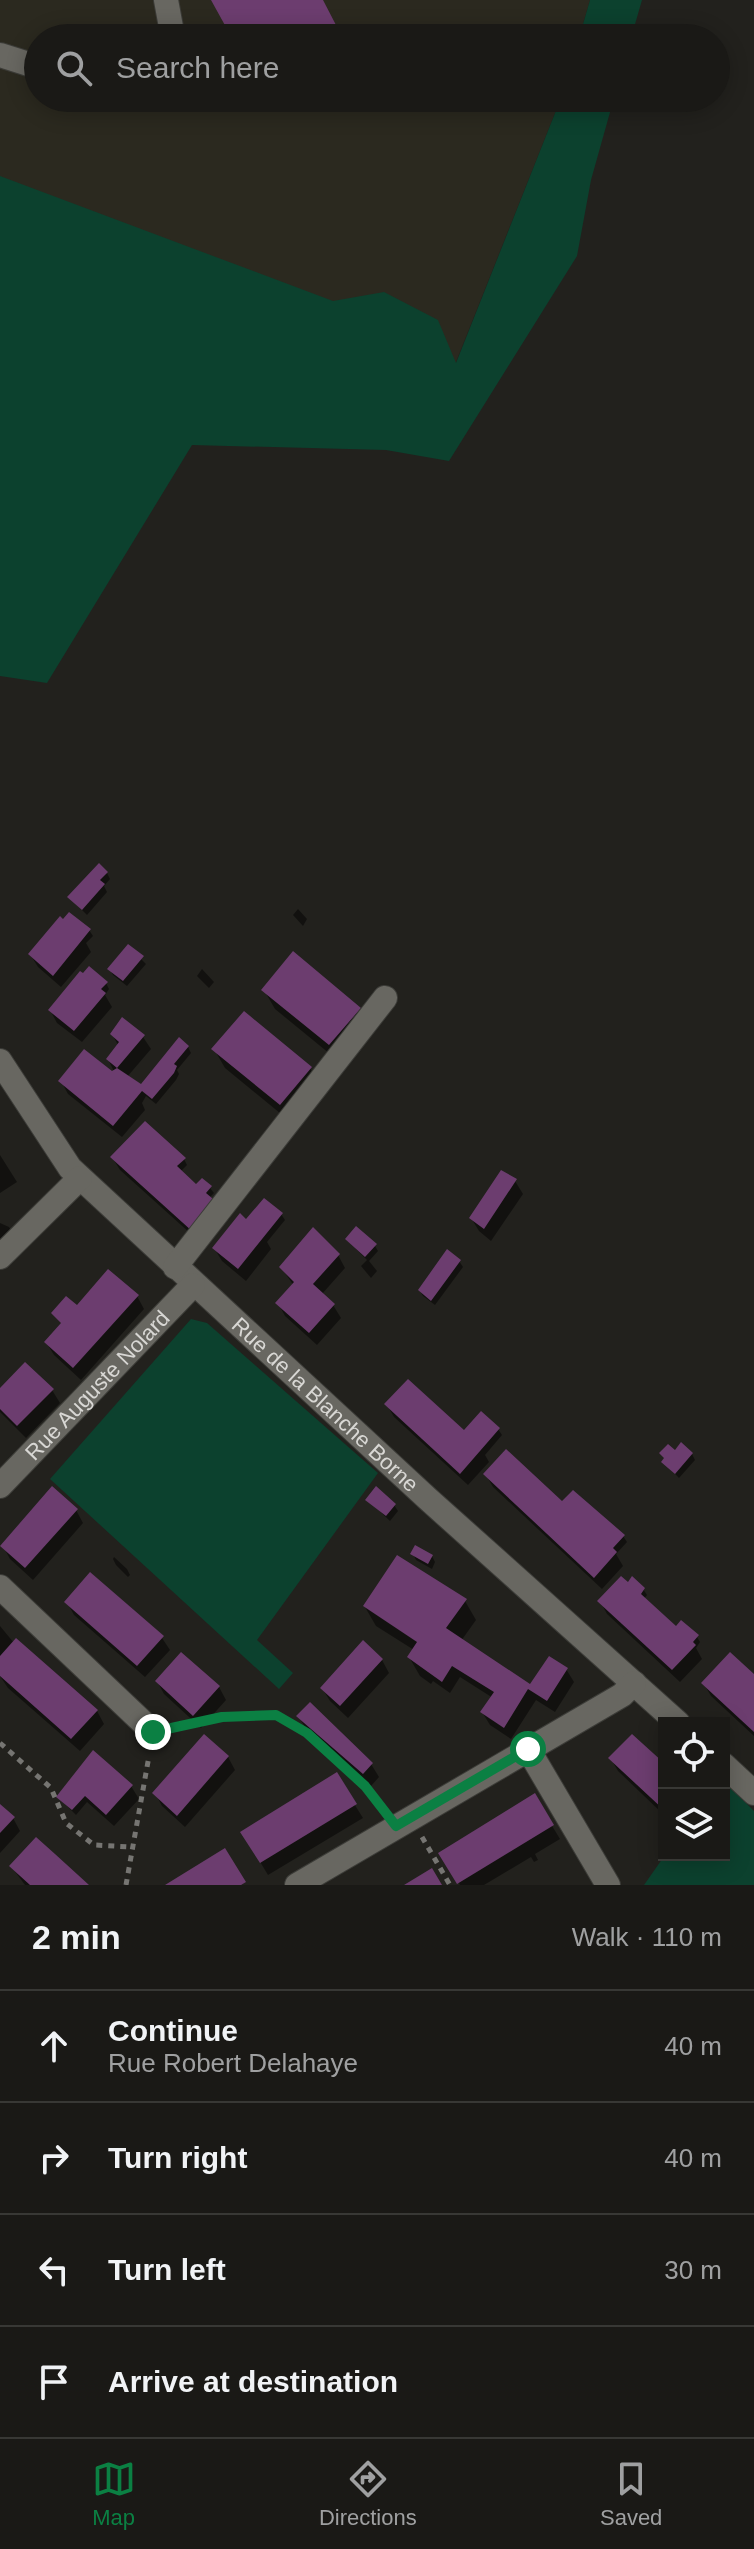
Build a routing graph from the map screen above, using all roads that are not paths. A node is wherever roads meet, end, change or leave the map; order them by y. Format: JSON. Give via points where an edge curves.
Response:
{"nodes":[{"id":1,"x":166,"y":0,"type":"edge"},
{"id":2,"x":170,"y":24,"type":"edge"},
{"id":3,"x":0,"y":55,"type":"edge"},
{"id":4,"x":24,"y":63,"type":"edge"},
{"id":5,"x":385,"y":998,"type":"dead end"},
{"id":6,"x":0,"y":1061,"type":"edge"},
{"id":7,"x":80,"y":1178,"type":"junction"},
{"id":8,"x":0,"y":1257,"type":"edge"},
{"id":9,"x":175,"y":1267,"type":"junction"},
{"id":10,"x":193,"y":1285,"type":"junction"},
{"id":11,"x":0,"y":1486,"type":"edge"},
{"id":12,"x":0,"y":1587,"type":"edge"},
{"id":13,"x":634,"y":1683,"type":"junction"},
{"id":14,"x":671,"y":1717,"type":"edge"},
{"id":15,"x":153,"y":1732,"type":"road end"},
{"id":16,"x":528,"y":1749,"type":"junction"},
{"id":17,"x":730,"y":1771,"type":"edge"},
{"id":18,"x":754,"y":1793,"type":"edge"},
{"id":19,"x":297,"y":1885,"type":"edge"},
{"id":20,"x":608,"y":1885,"type":"edge"}],
"edges":[{"from":1,"to":2,"type":"street"},
{"from":3,"to":4,"type":"street"},
{"from":5,"to":9,"type":"street"},
{"from":6,"to":7,"type":"street","name":"Rue de la Blanche Borne"},
{"from":7,"to":8,"type":"street"},
{"from":7,"to":9,"type":"street","name":"Rue de la Blanche Borne"},
{"from":9,"to":10,"type":"street","name":"Rue de la Blanche Borne"},
{"from":10,"to":11,"type":"street","name":"Rue Auguste Nolard"},
{"from":10,"to":13,"type":"street","name":"Rue de la Blanche Borne"},
{"from":12,"to":15,"type":"street"},
{"from":13,"to":14,"type":"street","name":"Rue de la Blanche Borne"},
{"from":13,"to":16,"type":"street"},
{"from":16,"to":19,"type":"street"},
{"from":16,"to":20,"type":"street"},
{"from":17,"to":18,"type":"street"}]}
